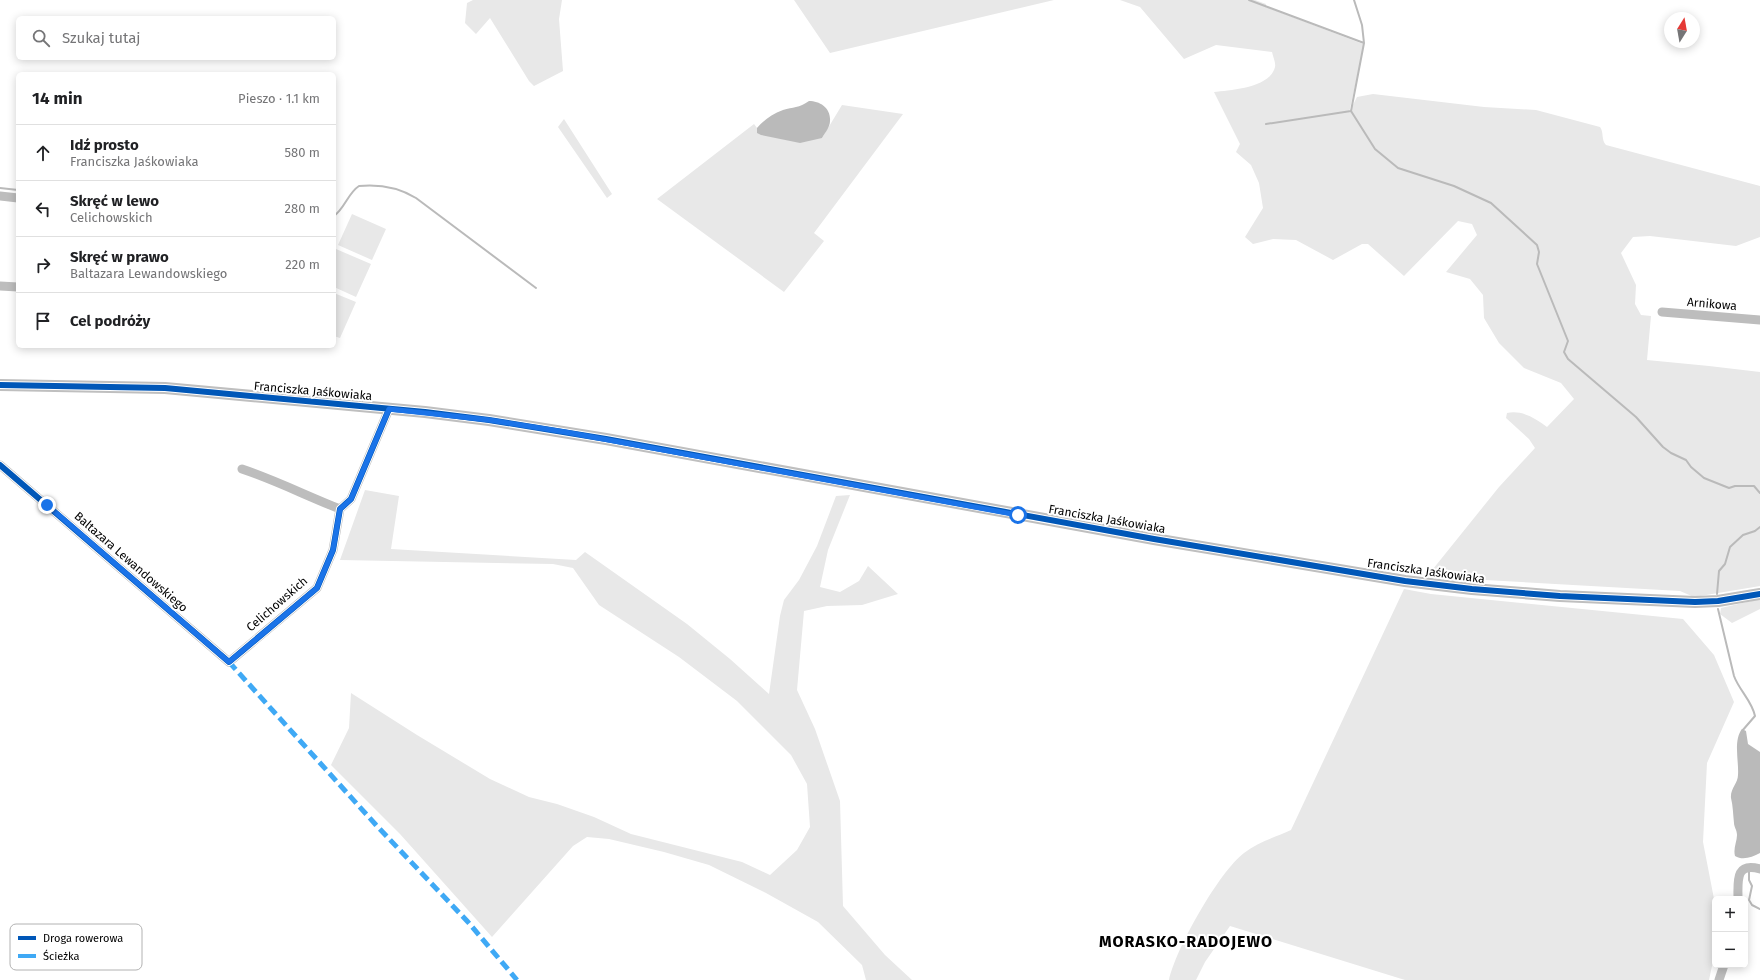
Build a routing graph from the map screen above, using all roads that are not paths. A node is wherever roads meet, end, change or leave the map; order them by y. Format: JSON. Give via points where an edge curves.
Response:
{"nodes":[{"id":1,"x":0,"y":196,"type":"edge"},
{"id":2,"x":16,"y":198,"type":"edge"},
{"id":3,"x":0,"y":286,"type":"edge"},
{"id":4,"x":16,"y":287,"type":"edge"},
{"id":5,"x":1662,"y":312,"type":"dead end"},
{"id":6,"x":1760,"y":320,"type":"edge"},
{"id":7,"x":0,"y":385,"type":"edge"},
{"id":8,"x":389,"y":409,"type":"junction"},
{"id":9,"x":0,"y":465,"type":"edge"},
{"id":10,"x":242,"y":469,"type":"dead end"},
{"id":11,"x":340,"y":509,"type":"junction"},
{"id":12,"x":1760,"y":594,"type":"edge"},
{"id":13,"x":229,"y":662,"type":"joint"},
{"id":14,"x":1760,"y":869,"type":"edge"},
{"id":15,"x":1738,"y":896,"type":"edge"},
{"id":16,"x":1723,"y":968,"type":"edge"},
{"id":17,"x":1719,"y":980,"type":"edge"}],
"edges":[{"from":1,"to":2,"type":"street"},
{"from":3,"to":4,"type":"street"},
{"from":5,"to":6,"type":"street","name":"Arnikowa"},
{"from":7,"to":8,"type":"street","name":"Franciszka Jaśkowiaka","via":[[165,388]]},
{"from":8,"to":11,"type":"street","via":[[351,499]]},
{"from":8,"to":12,"type":"street","name":"Franciszka Jaśkowiaka","via":[[551,430],[1154,539],[1430,584],[1538,595],[1694,602],[1731,600]]},
{"from":9,"to":13,"type":"street","name":"Baltazara Lewandowskiego"},
{"from":10,"to":11,"type":"street"},
{"from":11,"to":13,"type":"street","name":"Celichowskich","via":[[333,550],[317,588]]},
{"from":14,"to":15,"type":"street","via":[[1747,867],[1742,870],[1739,874]]},
{"from":16,"to":17,"type":"street"}]}
